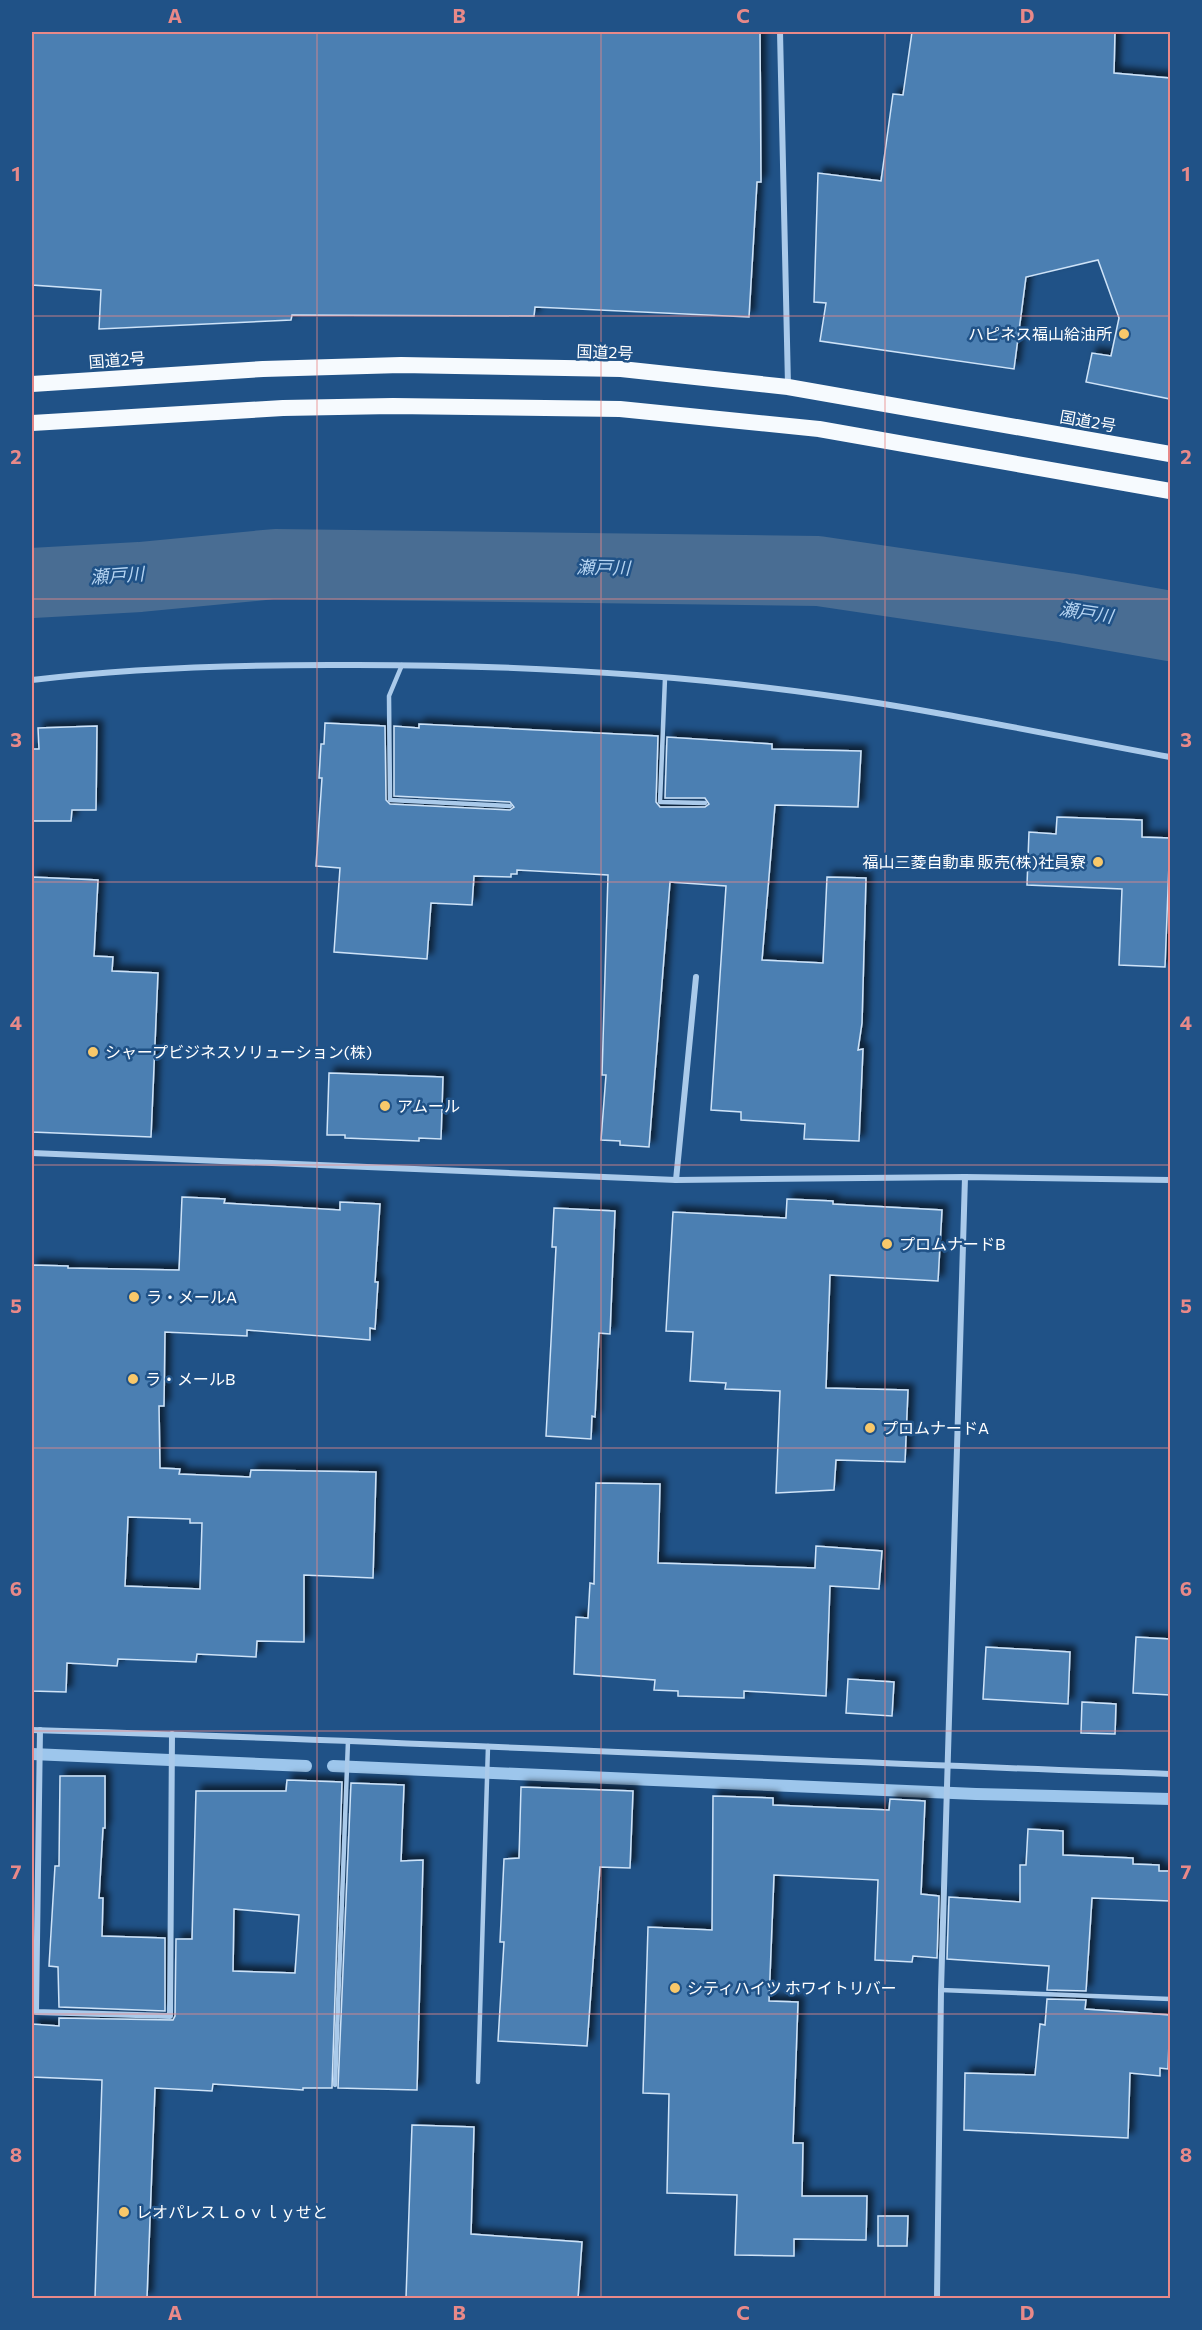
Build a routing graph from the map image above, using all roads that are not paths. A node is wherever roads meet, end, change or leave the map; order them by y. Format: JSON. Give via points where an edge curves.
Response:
{"nodes":[{"id":1,"x":780,"y":32,"type":"edge"},
{"id":2,"x":32,"y":384,"type":"edge"},
{"id":3,"x":788,"y":387,"type":"junction"},
{"id":4,"x":32,"y":423,"type":"edge"},
{"id":5,"x":1170,"y":454,"type":"edge"},
{"id":6,"x":1170,"y":491,"type":"edge"},
{"id":7,"x":402,"y":664,"type":"junction"},
{"id":8,"x":665,"y":678,"type":"junction"},
{"id":9,"x":32,"y":680,"type":"edge"},
{"id":10,"x":1170,"y":757,"type":"edge"},
{"id":11,"x":705,"y":803,"type":"dead end"},
{"id":12,"x":510,"y":806,"type":"dead end"},
{"id":13,"x":696,"y":977,"type":"dead end"},
{"id":14,"x":32,"y":1153,"type":"edge"},
{"id":15,"x":964,"y":1177,"type":"junction"},
{"id":16,"x":676,"y":1180,"type":"junction"},
{"id":17,"x":1170,"y":1180,"type":"edge"},
{"id":18,"x":32,"y":1730,"type":"edge"},
{"id":19,"x":40,"y":1730,"type":"junction"},
{"id":20,"x":172,"y":1734,"type":"junction"},
{"id":21,"x":348,"y":1741,"type":"junction"},
{"id":22,"x":488,"y":1745,"type":"junction"},
{"id":23,"x":948,"y":1767,"type":"junction"},
{"id":24,"x":1170,"y":1774,"type":"edge"},
{"id":25,"x":941,"y":1990,"type":"junction"},
{"id":26,"x":1170,"y":1998,"type":"edge"},
{"id":27,"x":478,"y":2082,"type":"dead end"},
{"id":28,"x":335,"y":2085,"type":"dead end"},
{"id":29,"x":937,"y":2298,"type":"edge"}],
"edges":[{"from":1,"to":3,"type":"street"},
{"from":2,"to":3,"type":"highway","name":"国道2号","via":[[263,369],[401,365],[621,369]]},
{"from":3,"to":5,"type":"highway","name":"国道2号"},
{"from":4,"to":6,"type":"highway","via":[[283,408],[620,409],[819,429]]},
{"from":7,"to":8,"type":"street","via":[[520,667]]},
{"from":7,"to":9,"type":"street","via":[[222,666]]},
{"from":7,"to":12,"type":"lane","via":[[389,696],[390,800]]},
{"from":8,"to":10,"type":"street","via":[[825,695]]},
{"from":8,"to":11,"type":"lane","via":[[660,802]]},
{"from":13,"to":16,"type":"street"},
{"from":14,"to":16,"type":"street"},
{"from":15,"to":16,"type":"street"},
{"from":15,"to":17,"type":"street"},
{"from":15,"to":23,"type":"street"},
{"from":18,"to":19,"type":"street"},
{"from":19,"to":20,"type":"street"},
{"from":19,"to":20,"type":"street","via":[[36,2012],[170,2016]]},
{"from":20,"to":21,"type":"street"},
{"from":21,"to":22,"type":"street"},
{"from":21,"to":28,"type":"lane"},
{"from":22,"to":23,"type":"street"},
{"from":22,"to":27,"type":"lane"},
{"from":23,"to":24,"type":"street"},
{"from":23,"to":25,"type":"street"},
{"from":25,"to":26,"type":"lane"},
{"from":25,"to":29,"type":"street"}]}
